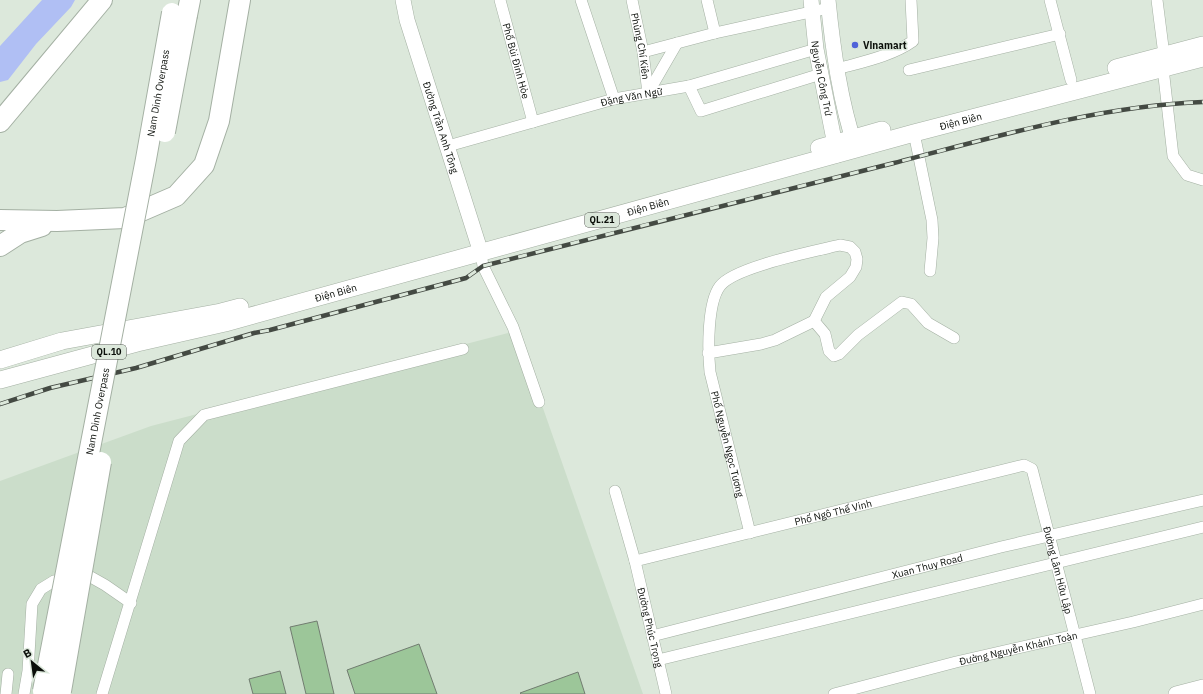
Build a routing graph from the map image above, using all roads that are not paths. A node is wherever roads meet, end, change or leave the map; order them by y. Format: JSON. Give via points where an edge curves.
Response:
{"nodes":[{"id":1,"x":102,"y":0,"type":"edge"},
{"id":2,"x":240,"y":0,"type":"edge"},
{"id":3,"x":403,"y":0,"type":"edge"},
{"id":4,"x":500,"y":0,"type":"edge"},
{"id":5,"x":580,"y":0,"type":"edge"},
{"id":6,"x":632,"y":0,"type":"edge"},
{"id":7,"x":707,"y":0,"type":"edge"},
{"id":8,"x":911,"y":0,"type":"edge"},
{"id":9,"x":1050,"y":0,"type":"edge"},
{"id":10,"x":1157,"y":0,"type":"edge"},
{"id":11,"x":828,"y":4,"type":"edge"},
{"id":12,"x":812,"y":6,"type":"edge"},
{"id":13,"x":181,"y":7,"type":"edge"},
{"id":14,"x":715,"y":33,"type":"junction"},
{"id":15,"x":1060,"y":34,"type":"junction"},
{"id":16,"x":678,"y":43,"type":"junction"},
{"id":17,"x":1203,"y":45,"type":"edge"},
{"id":18,"x":816,"y":49,"type":"junction"},
{"id":19,"x":643,"y":52,"type":"junction"},
{"id":20,"x":1203,"y":58,"type":"edge"},
{"id":21,"x":1164,"y":62,"type":"junction"},
{"id":22,"x":837,"y":69,"type":"junction"},
{"id":23,"x":909,"y":70,"type":"dead end"},
{"id":24,"x":821,"y":74,"type":"junction"},
{"id":25,"x":1070,"y":80,"type":"junction"},
{"id":26,"x":689,"y":86,"type":"junction"},
{"id":27,"x":648,"y":93,"type":"junction"},
{"id":28,"x":614,"y":99,"type":"junction"},
{"id":29,"x":0,"y":122,"type":"edge"},
{"id":30,"x":533,"y":122,"type":"junction"},
{"id":31,"x":914,"y":132,"type":"junction"},
{"id":32,"x":854,"y":144,"type":"junction"},
{"id":33,"x":448,"y":146,"type":"junction"},
{"id":34,"x":836,"y":149,"type":"junction"},
{"id":35,"x":1203,"y":180,"type":"edge"},
{"id":36,"x":0,"y":220,"type":"edge"},
{"id":37,"x":57,"y":221,"type":"junction"},
{"id":38,"x":0,"y":246,"type":"edge"},
{"id":39,"x":480,"y":248,"type":"junction"},
{"id":40,"x":930,"y":271,"type":"dead end"},
{"id":41,"x":814,"y":321,"type":"junction"},
{"id":42,"x":954,"y":338,"type":"dead end"},
{"id":43,"x":463,"y":349,"type":"dead end"},
{"id":44,"x":708,"y":353,"type":"junction"},
{"id":45,"x":0,"y":360,"type":"edge"},
{"id":46,"x":0,"y":380,"type":"edge"},
{"id":47,"x":538,"y":402,"type":"dead end"},
{"id":48,"x":1032,"y":469,"type":"joint"},
{"id":49,"x":614,"y":491,"type":"dead end"},
{"id":50,"x":1203,"y":500,"type":"edge"},
{"id":51,"x":1203,"y":527,"type":"edge"},
{"id":52,"x":750,"y":534,"type":"junction"},
{"id":53,"x":1049,"y":536,"type":"junction"},
{"id":54,"x":635,"y":561,"type":"junction"},
{"id":55,"x":1056,"y":563,"type":"junction"},
{"id":56,"x":131,"y":603,"type":"junction"},
{"id":57,"x":1203,"y":604,"type":"edge"},
{"id":58,"x":652,"y":636,"type":"junction"},
{"id":59,"x":1075,"y":636,"type":"junction"},
{"id":60,"x":658,"y":660,"type":"junction"},
{"id":61,"x":8,"y":674,"type":"dead end"},
{"id":62,"x":1203,"y":688,"type":"edge"},
{"id":63,"x":46,"y":693,"type":"edge"},
{"id":64,"x":6,"y":694,"type":"edge"},
{"id":65,"x":102,"y":694,"type":"edge"},
{"id":66,"x":666,"y":694,"type":"edge"},
{"id":67,"x":834,"y":694,"type":"edge"},
{"id":68,"x":1090,"y":694,"type":"edge"},
{"id":69,"x":1176,"y":694,"type":"edge"}],
"edges":[{"from":1,"to":29,"type":"highway"},
{"from":2,"to":37,"type":"highway","via":[[219,121],[204,165],[176,196],[125,218]]},
{"from":3,"to":33,"type":"street","name":"Đường Trần Anh Tông","via":[[407,20]]},
{"from":4,"to":30,"type":"street","name":"Phố Bùi Đình Hòe"},
{"from":5,"to":28,"type":"street"},
{"from":6,"to":19,"type":"street","name":"Phùng Chí Kiên"},
{"from":7,"to":14,"type":"street"},
{"from":8,"to":22,"type":"street","via":[[913,42],[866,61]]},
{"from":9,"to":15,"type":"street"},
{"from":10,"to":21,"type":"street"},
{"from":11,"to":12,"type":"street"},
{"from":11,"to":22,"type":"street","name":"Nguyễn Công Trứ"},
{"from":12,"to":14,"type":"street"},
{"from":12,"to":18,"type":"street","name":"Nguyễn Công Trứ"},
{"from":13,"to":63,"type":"highway","name":"Nam Dinh Overpass","number":"QL.10","bridge":true,"via":[[102,458]]},
{"from":14,"to":16,"type":"street"},
{"from":15,"to":23,"type":"street"},
{"from":15,"to":25,"type":"street"},
{"from":16,"to":19,"type":"street"},
{"from":16,"to":27,"type":"street"},
{"from":17,"to":21,"type":"main road","name":"Điện Biên","number":"QL.21"},
{"from":18,"to":24,"type":"street","name":"Nguyễn Công Trứ"},
{"from":18,"to":26,"type":"street","name":"Đặng Văn Ngữ"},
{"from":19,"to":27,"type":"street","name":"Phùng Chí Kiên"},
{"from":20,"to":21,"type":"main road","name":"Điện Biên","number":"QL.21"},
{"from":21,"to":25,"type":"main road","name":"Điện Biên","number":"QL.21"},
{"from":21,"to":31,"type":"main road","name":"Điện Biên","number":"QL.21"},
{"from":21,"to":35,"type":"street","via":[[1173,156],[1187,175]]},
{"from":22,"to":32,"type":"street","name":"Nguyễn Công Trứ"},
{"from":24,"to":26,"type":"street","via":[[702,111]]},
{"from":24,"to":34,"type":"street","name":"Nguyễn Công Trứ"},
{"from":25,"to":32,"type":"main road","name":"Điện Biên","number":"QL.21"},
{"from":26,"to":27,"type":"street","name":"Đặng Văn Ngữ"},
{"from":27,"to":28,"type":"street","name":"Đặng Văn Ngữ"},
{"from":28,"to":30,"type":"street","name":"Đặng Văn Ngữ"},
{"from":30,"to":33,"type":"street","name":"Đặng Văn Ngữ"},
{"from":31,"to":32,"type":"main road","name":"Điện Biên","number":"QL.21"},
{"from":31,"to":40,"type":"street","via":[[932,220]]},
{"from":32,"to":34,"type":"main road","name":"Điện Biên","number":"QL.21"},
{"from":33,"to":39,"type":"street","name":"Đường Trần Anh Tông"},
{"from":34,"to":39,"type":"main road","name":"Điện Biên","number":"QL.21"},
{"from":36,"to":37,"type":"highway"},
{"from":37,"to":38,"type":"highway","via":[[20,233]]},
{"from":39,"to":45,"type":"main road","name":"Điện Biên","number":"QL.21","via":[[444,250],[221,312],[62,341]]},
{"from":39,"to":46,"type":"main road","name":"Điện Biên","number":"QL.21","via":[[225,323],[137,343]]},
{"from":39,"to":47,"type":"street","via":[[483,266],[513,327]]},
{"from":41,"to":42,"type":"street","via":[[824,334],[829,351],[834,356],[902,302],[908,302],[928,323]]},
{"from":41,"to":44,"type":"street","via":[[775,340]]},
{"from":41,"to":44,"type":"street","name":"Phố Nguyễn Ngọc Tương","via":[[826,297],[850,277],[856,267],[855,252],[846,244],[760,265],[724,281],[716,294]]},
{"from":43,"to":56,"type":"street","via":[[204,415],[179,441]]},
{"from":44,"to":52,"type":"street","name":"Phố Nguyễn Ngọc Tương","via":[[710,372]]},
{"from":48,"to":52,"type":"street","name":"Phố Ngô Thế Vinh","via":[[1024,465]]},
{"from":48,"to":53,"type":"street","name":"Đường Lâm Hữu Lập"},
{"from":49,"to":54,"type":"street","name":"Đường Phúc Trọng"},
{"from":50,"to":53,"type":"street","name":"Xuan Thuy Road"},
{"from":51,"to":55,"type":"street"},
{"from":52,"to":54,"type":"street","name":"Phố Ngô Thế Vinh"},
{"from":53,"to":55,"type":"street","name":"Đường Lâm Hữu Lập"},
{"from":53,"to":58,"type":"street","name":"Xuan Thuy Road"},
{"from":54,"to":58,"type":"street","name":"Đường Phúc Trọng"},
{"from":55,"to":59,"type":"street","name":"Đường Lâm Hữu Lập"},
{"from":55,"to":60,"type":"street"},
{"from":56,"to":63,"type":"street","via":[[89,576],[54,581],[41,589],[32,604],[28,671]]},
{"from":56,"to":65,"type":"street"},
{"from":57,"to":59,"type":"street","name":"Đường Nguyễn Khánh Toàn"},
{"from":58,"to":60,"type":"street","name":"Đường Phúc Trọng"},
{"from":59,"to":67,"type":"street","name":"Đường Nguyễn Khánh Toàn","via":[[956,662]]},
{"from":59,"to":68,"type":"street","name":"Đường Lâm Hữu Lập"},
{"from":60,"to":66,"type":"street","name":"Đường Phúc Trọng"},
{"from":61,"to":64,"type":"street"},
{"from":62,"to":69,"type":"street"}]}
